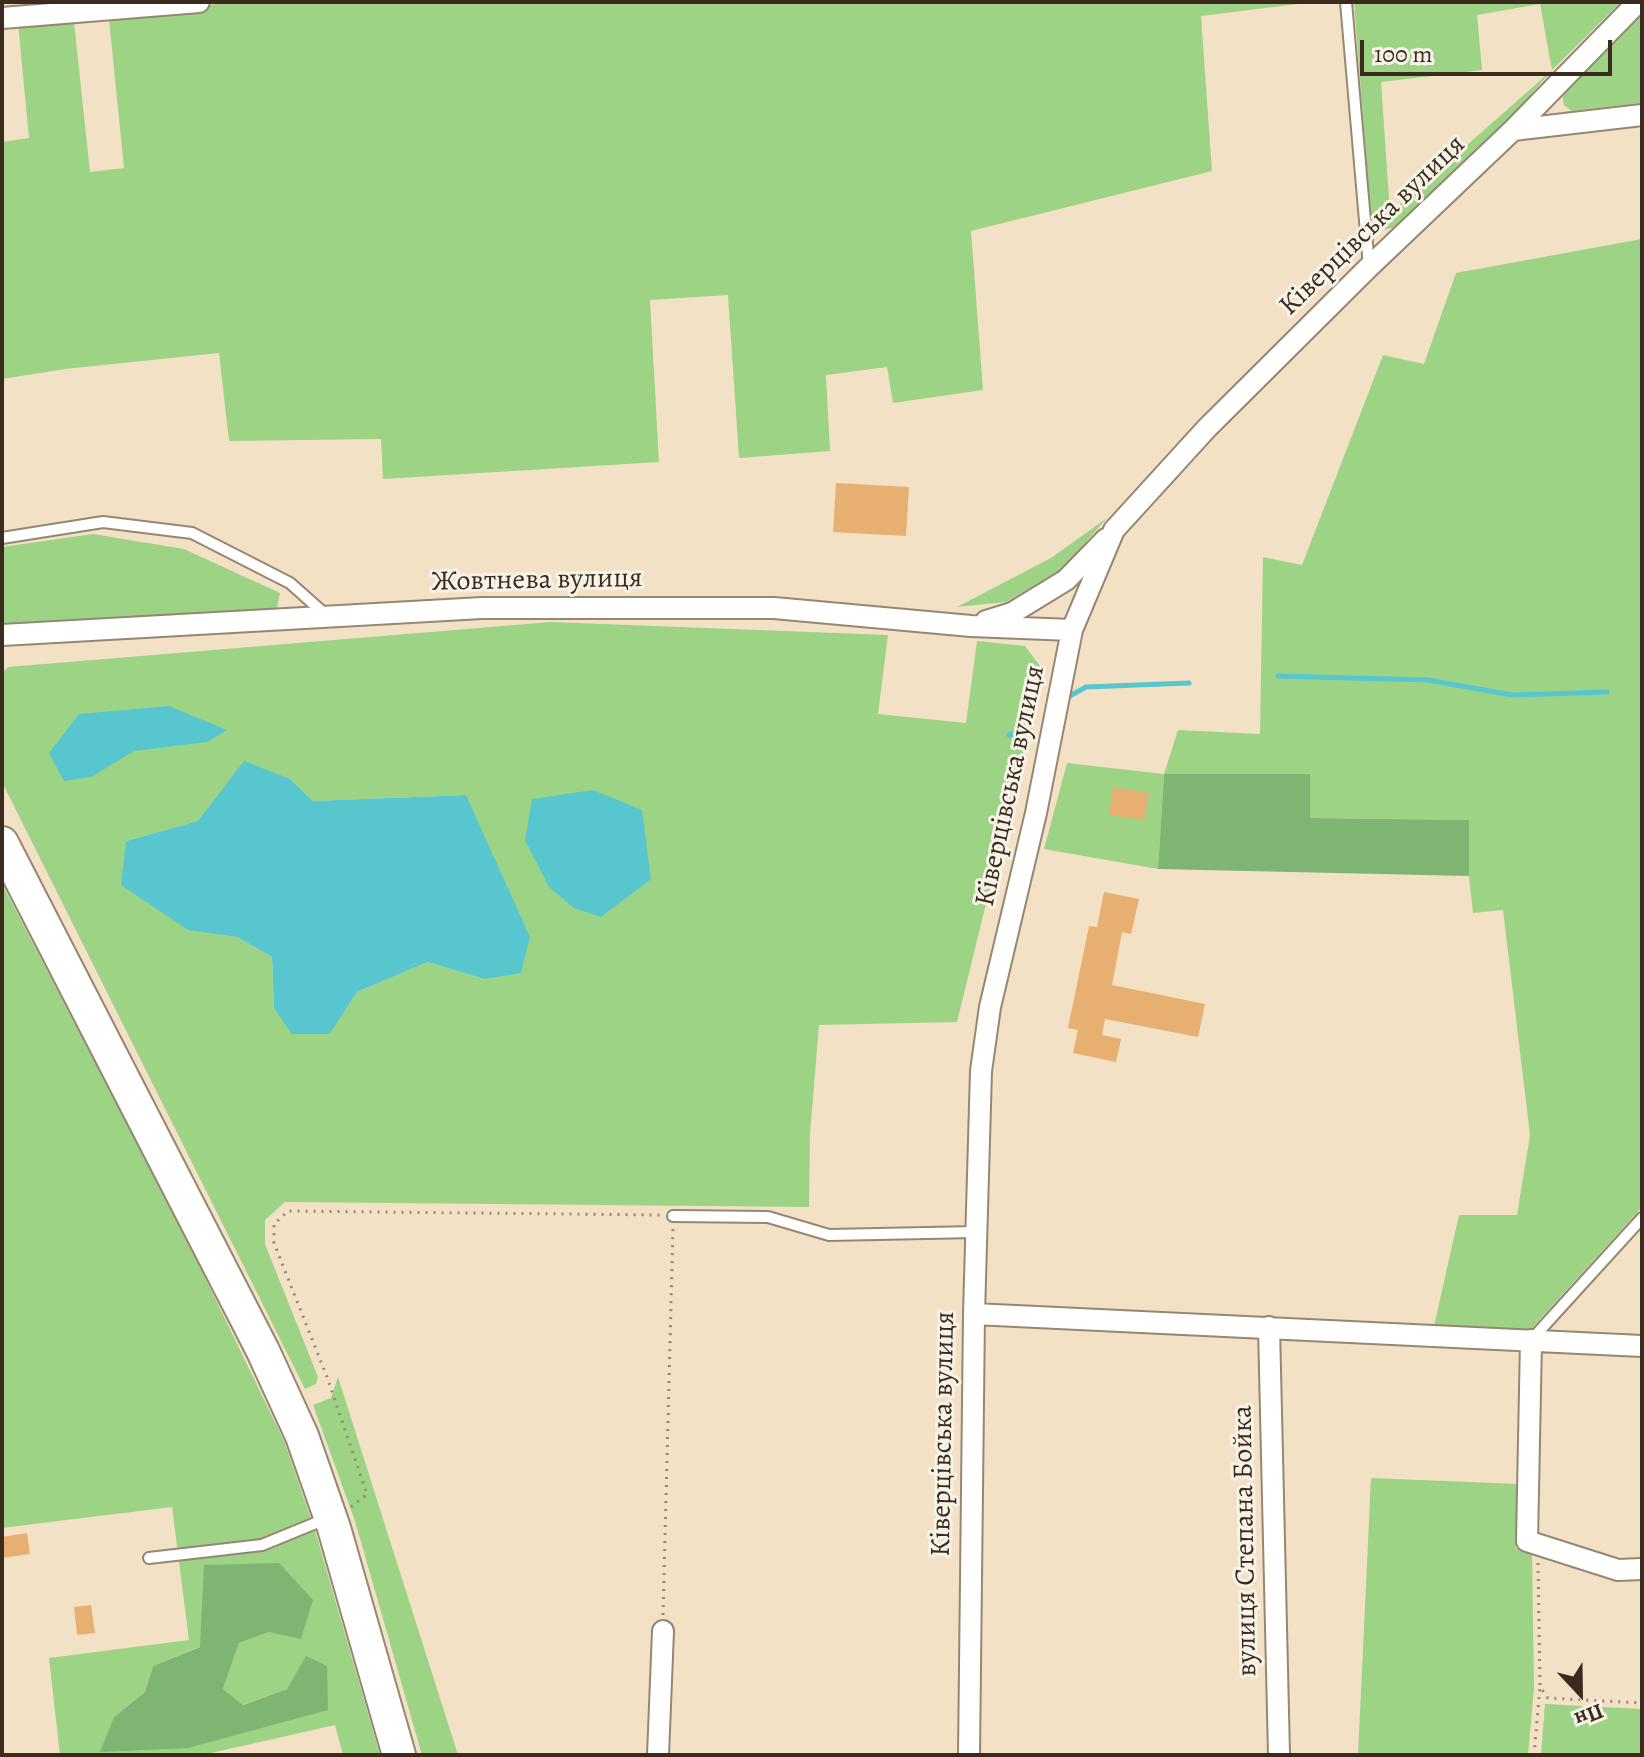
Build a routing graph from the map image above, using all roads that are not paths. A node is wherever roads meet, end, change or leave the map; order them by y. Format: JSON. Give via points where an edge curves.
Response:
{"nodes":[{"id":1,"x":199,"y":2,"type":"edge"},
{"id":2,"x":1346,"y":2,"type":"edge"},
{"id":3,"x":1638,"y":2,"type":"edge"},
{"id":4,"x":2,"y":18,"type":"edge"},
{"id":5,"x":1642,"y":115,"type":"edge"},
{"id":6,"x":1513,"y":130,"type":"junction"},
{"id":7,"x":1369,"y":267,"type":"junction"},
{"id":8,"x":1114,"y":530,"type":"junction"},
{"id":9,"x":2,"y":538,"type":"edge"},
{"id":10,"x":326,"y":615,"type":"junction"},
{"id":11,"x":971,"y":626,"type":"junction"},
{"id":12,"x":1072,"y":630,"type":"junction"},
{"id":13,"x":2,"y":635,"type":"edge"},
{"id":14,"x":2,"y":843,"type":"edge"},
{"id":15,"x":673,"y":1216,"type":"road end"},
{"id":16,"x":1642,"y":1218,"type":"edge"},
{"id":17,"x":976,"y":1232,"type":"junction"},
{"id":18,"x":974,"y":1314,"type":"junction"},
{"id":19,"x":1269,"y":1327,"type":"junction"},
{"id":20,"x":1531,"y":1340,"type":"junction"},
{"id":21,"x":1642,"y":1346,"type":"edge"},
{"id":22,"x":330,"y":1517,"type":"junction"},
{"id":23,"x":149,"y":1558,"type":"dead end"},
{"id":24,"x":1642,"y":1569,"type":"edge"},
{"id":25,"x":663,"y":1631,"type":"road end"},
{"id":26,"x":399,"y":1755,"type":"edge"},
{"id":27,"x":658,"y":1755,"type":"edge"},
{"id":28,"x":969,"y":1755,"type":"edge"},
{"id":29,"x":1279,"y":1755,"type":"edge"}],
"edges":[{"from":1,"to":4,"type":"street"},
{"from":2,"to":7,"type":"lane"},
{"from":3,"to":6,"type":"street","name":"Ківерцівська вулиця"},
{"from":5,"to":6,"type":"street"},
{"from":6,"to":7,"type":"street","name":"Ківерцівська вулиця"},
{"from":7,"to":8,"type":"street","name":"Ківерцівська вулиця","via":[[1207,428]]},
{"from":8,"to":11,"type":"street","via":[[1066,580],[1012,613]]},
{"from":8,"to":12,"type":"street","name":"Ківерцівська вулиця"},
{"from":9,"to":10,"type":"lane","via":[[103,522],[192,533],[290,583]]},
{"from":10,"to":11,"type":"street","name":"Жовтнева вулиця","via":[[482,608],[774,608]]},
{"from":10,"to":13,"type":"street","name":"Жовтнева вулиця"},
{"from":11,"to":12,"type":"street","name":"Жовтнева вулиця"},
{"from":12,"to":17,"type":"street","name":"Ківерцівська вулиця","via":[[990,1007],[981,1071]]},
{"from":14,"to":22,"type":"highway","via":[[263,1351],[302,1436]]},
{"from":15,"to":17,"type":"lane","via":[[768,1217],[829,1235]]},
{"from":16,"to":20,"type":"lane"},
{"from":17,"to":18,"type":"street","name":"Ківерцівська вулиця"},
{"from":18,"to":19,"type":"street"},
{"from":18,"to":28,"type":"street","name":"Ківерцівська вулиця"},
{"from":19,"to":20,"type":"street"},
{"from":19,"to":29,"type":"street","name":"вулиця Степана Бойка"},
{"from":20,"to":21,"type":"street"},
{"from":20,"to":24,"type":"street","via":[[1527,1541],[1618,1570]]},
{"from":22,"to":23,"type":"lane","via":[[262,1545]]},
{"from":22,"to":26,"type":"highway"},
{"from":25,"to":27,"type":"street"}]}
